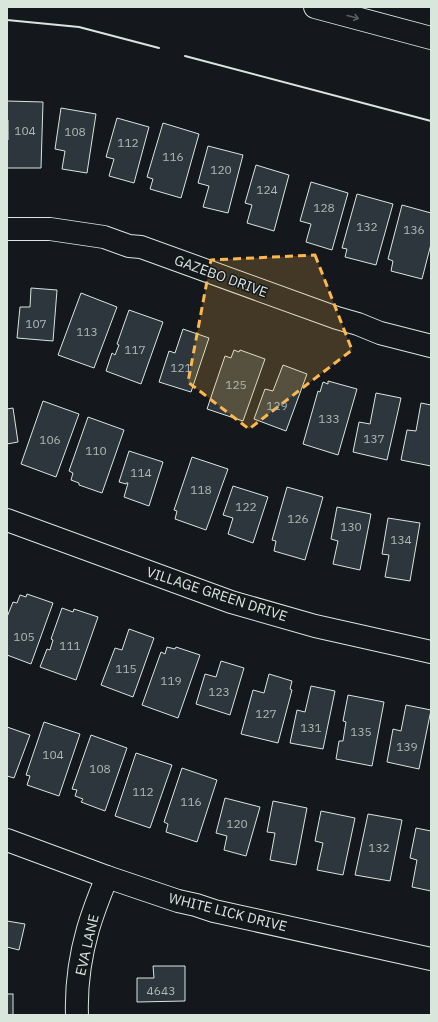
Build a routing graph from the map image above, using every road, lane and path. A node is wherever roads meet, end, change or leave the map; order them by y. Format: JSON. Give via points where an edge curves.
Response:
{"nodes":[{"id":1,"x":316,"y":7,"type":"edge"},
{"id":2,"x":431,"y":38,"type":"edge"},
{"id":3,"x":7,"y":229,"type":"edge"},
{"id":4,"x":431,"y":346,"type":"edge"},
{"id":5,"x":7,"y":520,"type":"edge"},
{"id":6,"x":431,"y":652,"type":"edge"},
{"id":7,"x":7,"y":840,"type":"edge"},
{"id":8,"x":107,"y":877,"type":"junction"},
{"id":9,"x":431,"y":959,"type":"edge"},
{"id":10,"x":77,"y":1015,"type":"edge"}],
"edges":[{"from":1,"to":2,"type":"main road","one_way":true},
{"from":3,"to":4,"type":"main road","name":"GAZEBO DRIVE","via":[[50,229],[104,237],[129,246],[141,247],[380,333]]},
{"from":5,"to":6,"type":"main road","name":"VILLAGE GREEN DRIVE","via":[[231,602],[315,626]]},
{"from":7,"to":8,"type":"main road","name":"WHITE LICK DRIVE"},
{"from":8,"to":9,"type":"main road","name":"WHITE LICK DRIVE","via":[[214,911]]},
{"from":8,"to":10,"type":"main road","name":"EVA LANE","via":[[82,955]]}]}
